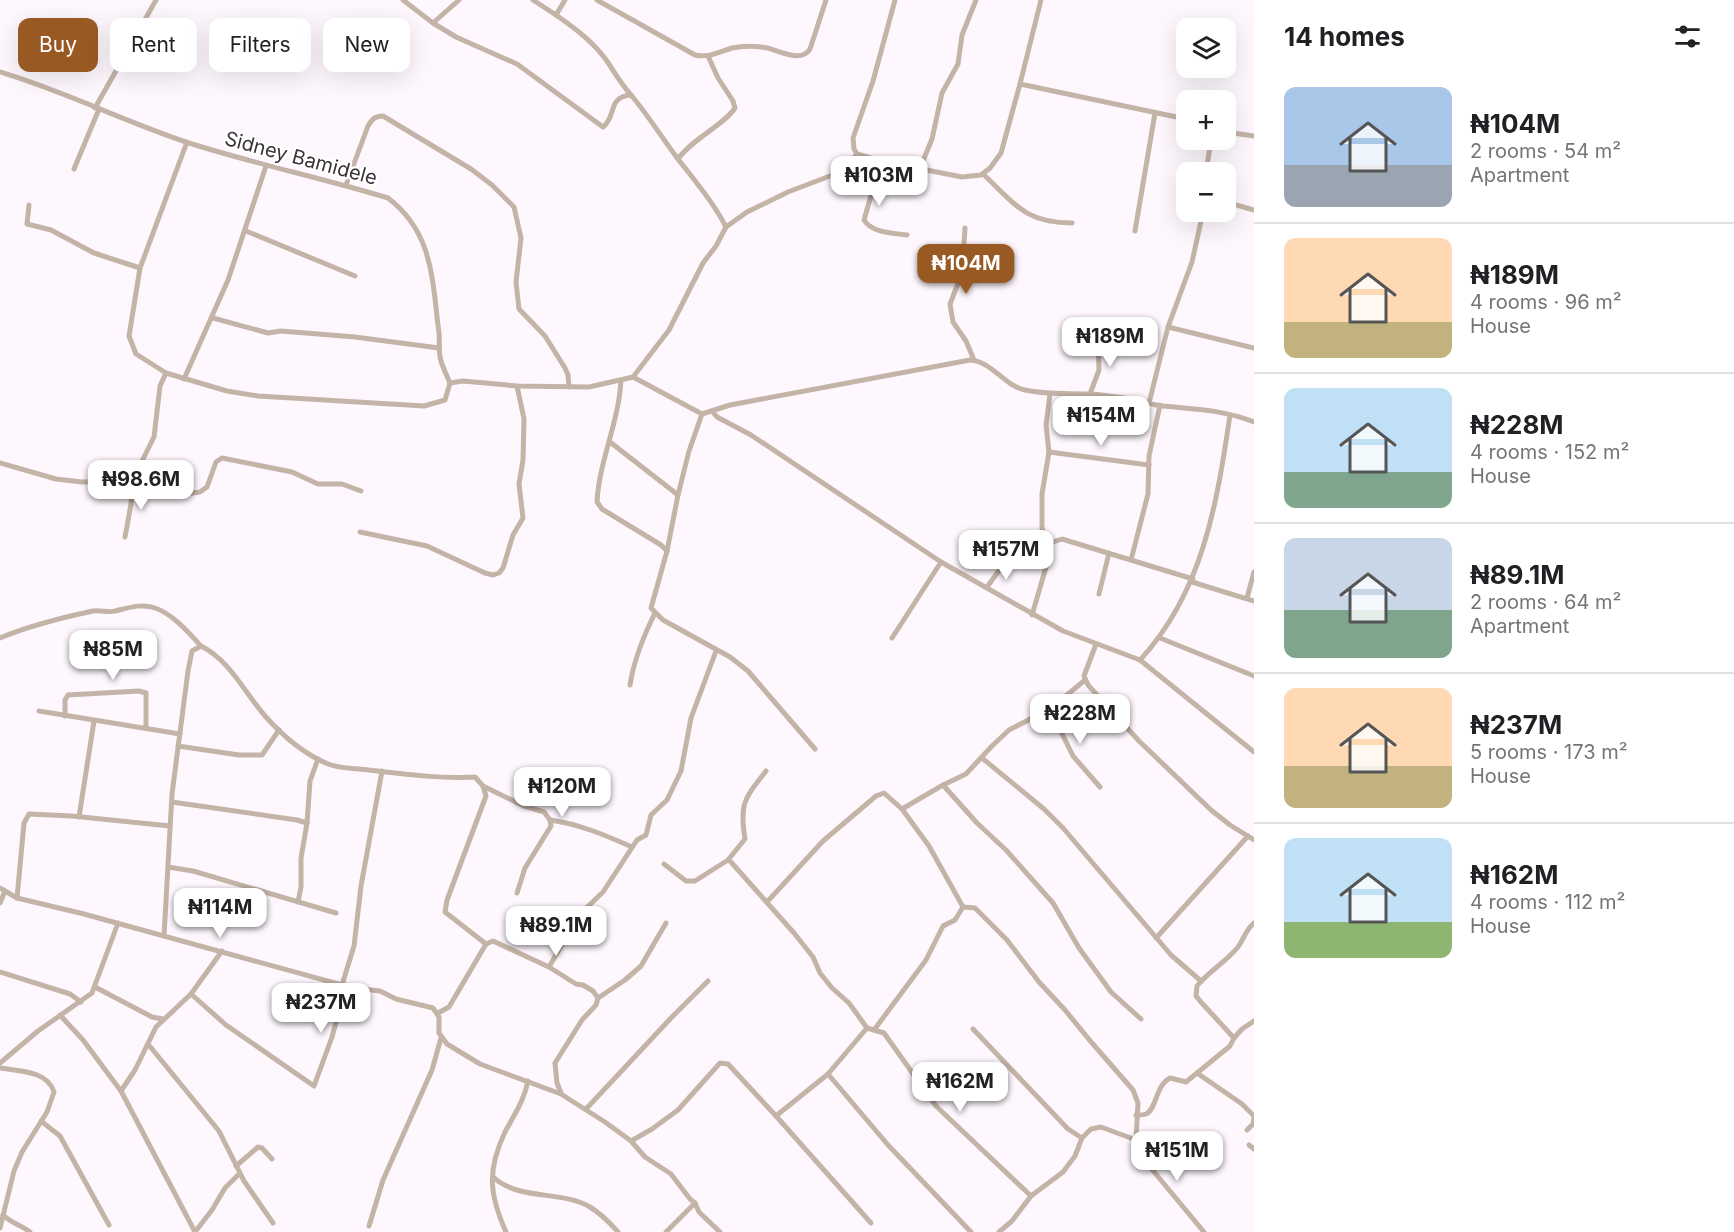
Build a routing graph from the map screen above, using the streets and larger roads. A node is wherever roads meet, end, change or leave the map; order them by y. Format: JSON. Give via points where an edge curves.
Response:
{"nodes":[{"id":1,"x":156,"y":0,"type":"edge"},
{"id":2,"x":403,"y":0,"type":"edge"},
{"id":3,"x":459,"y":0,"type":"edge"},
{"id":4,"x":533,"y":0,"type":"edge"},
{"id":5,"x":565,"y":0,"type":"edge"},
{"id":6,"x":597,"y":0,"type":"edge"},
{"id":7,"x":826,"y":0,"type":"edge"},
{"id":8,"x":895,"y":0,"type":"edge"},
{"id":9,"x":976,"y":0,"type":"edge"},
{"id":10,"x":1041,"y":0,"type":"edge"},
{"id":11,"x":556,"y":15,"type":"junction"},
{"id":12,"x":433,"y":23,"type":"junction"},
{"id":13,"x":708,"y":56,"type":"junction"},
{"id":14,"x":0,"y":72,"type":"edge"},
{"id":15,"x":1020,"y":84,"type":"junction"},
{"id":16,"x":631,"y":95,"type":"junction"},
{"id":17,"x":97,"y":109,"type":"junction"},
{"id":18,"x":1155,"y":113,"type":"junction"},
{"id":19,"x":1176,"y":117,"type":"edge"},
{"id":20,"x":1236,"y":133,"type":"edge"},
{"id":21,"x":1254,"y":136,"type":"edge"},
{"id":22,"x":187,"y":142,"type":"junction"},
{"id":23,"x":857,"y":154,"type":"junction"},
{"id":24,"x":678,"y":159,"type":"junction"},
{"id":25,"x":881,"y":161,"type":"junction"},
{"id":26,"x":266,"y":166,"type":"junction"},
{"id":27,"x":920,"y":168,"type":"junction"},
{"id":28,"x":74,"y":169,"type":"dead end"},
{"id":29,"x":983,"y":174,"type":"junction"},
{"id":30,"x":346,"y":186,"type":"junction"},
{"id":31,"x":29,"y":205,"type":"dead end"},
{"id":32,"x":1236,"y":205,"type":"edge"},
{"id":33,"x":1254,"y":210,"type":"edge"},
{"id":34,"x":1201,"y":222,"type":"edge"},
{"id":35,"x":1072,"y":223,"type":"dead end"},
{"id":36,"x":726,"y":227,"type":"junction"},
{"id":37,"x":965,"y":228,"type":"dead end"},
{"id":38,"x":246,"y":231,"type":"junction"},
{"id":39,"x":1135,"y":231,"type":"dead end"},
{"id":40,"x":908,"y":235,"type":"dead end"},
{"id":41,"x":140,"y":268,"type":"junction"},
{"id":42,"x":355,"y":276,"type":"dead end"},
{"id":43,"x":213,"y":318,"type":"junction"},
{"id":44,"x":1168,"y":327,"type":"junction"},
{"id":45,"x":1098,"y":337,"type":"dead end"},
{"id":46,"x":439,"y":348,"type":"junction"},
{"id":47,"x":1254,"y":348,"type":"edge"},
{"id":48,"x":974,"y":360,"type":"junction"},
{"id":49,"x":166,"y":373,"type":"junction"},
{"id":50,"x":633,"y":377,"type":"junction"},
{"id":51,"x":184,"y":380,"type":"junction"},
{"id":52,"x":621,"y":380,"type":"junction"},
{"id":53,"x":450,"y":383,"type":"junction"},
{"id":54,"x":517,"y":386,"type":"junction"},
{"id":55,"x":569,"y":387,"type":"junction"},
{"id":56,"x":1050,"y":394,"type":"junction"},
{"id":57,"x":1090,"y":394,"type":"junction"},
{"id":58,"x":1149,"y":403,"type":"junction"},
{"id":59,"x":1160,"y":405,"type":"junction"},
{"id":60,"x":712,"y":411,"type":"junction"},
{"id":61,"x":702,"y":414,"type":"junction"},
{"id":62,"x":1230,"y":415,"type":"junction"},
{"id":63,"x":1254,"y":422,"type":"edge"},
{"id":64,"x":610,"y":442,"type":"junction"},
{"id":65,"x":1049,"y":452,"type":"junction"},
{"id":66,"x":0,"y":463,"type":"edge"},
{"id":67,"x":1149,"y":465,"type":"junction"},
{"id":68,"x":132,"y":481,"type":"junction"},
{"id":69,"x":361,"y":491,"type":"dead end"},
{"id":70,"x":678,"y":495,"type":"junction"},
{"id":71,"x":360,"y":532,"type":"dead end"},
{"id":72,"x":125,"y":537,"type":"dead end"},
{"id":73,"x":669,"y":542,"type":"junction"},
{"id":74,"x":1050,"y":543,"type":"junction"},
{"id":75,"x":661,"y":545,"type":"junction"},
{"id":76,"x":667,"y":551,"type":"junction"},
{"id":77,"x":1109,"y":553,"type":"junction"},
{"id":78,"x":1131,"y":560,"type":"junction"},
{"id":79,"x":1006,"y":561,"type":"dead end"},
{"id":80,"x":941,"y":562,"type":"junction"},
{"id":81,"x":1254,"y":572,"type":"edge"},
{"id":82,"x":1192,"y":581,"type":"junction"},
{"id":83,"x":987,"y":587,"type":"junction"},
{"id":84,"x":1099,"y":594,"type":"dead end"},
{"id":85,"x":1247,"y":598,"type":"junction"},
{"id":86,"x":1254,"y":601,"type":"edge"},
{"id":87,"x":655,"y":613,"type":"junction"},
{"id":88,"x":1032,"y":615,"type":"junction"},
{"id":89,"x":0,"y":638,"type":"edge"},
{"id":90,"x":892,"y":638,"type":"dead end"},
{"id":91,"x":1160,"y":638,"type":"junction"},
{"id":92,"x":195,"y":640,"type":"junction"},
{"id":93,"x":1096,"y":644,"type":"junction"},
{"id":94,"x":201,"y":646,"type":"junction"},
{"id":95,"x":194,"y":649,"type":"junction"},
{"id":96,"x":716,"y":651,"type":"junction"},
{"id":97,"x":1140,"y":660,"type":"junction"},
{"id":98,"x":1254,"y":676,"type":"edge"},
{"id":99,"x":1084,"y":680,"type":"junction"},
{"id":100,"x":630,"y":685,"type":"dead end"},
{"id":101,"x":1050,"y":709,"type":"junction"},
{"id":102,"x":39,"y":711,"type":"dead end"},
{"id":103,"x":65,"y":716,"type":"junction"},
{"id":104,"x":94,"y":721,"type":"junction"},
{"id":105,"x":146,"y":728,"type":"junction"},
{"id":106,"x":279,"y":730,"type":"junction"},
{"id":107,"x":180,"y":734,"type":"junction"},
{"id":108,"x":178,"y":746,"type":"junction"},
{"id":109,"x":814,"y":749,"type":"dead end"},
{"id":110,"x":1254,"y":752,"type":"edge"},
{"id":111,"x":982,"y":758,"type":"junction"},
{"id":112,"x":318,"y":759,"type":"junction"},
{"id":113,"x":382,"y":771,"type":"junction"},
{"id":114,"x":766,"y":771,"type":"dead end"},
{"id":115,"x":944,"y":785,"type":"junction"},
{"id":116,"x":483,"y":786,"type":"junction"},
{"id":117,"x":1100,"y":787,"type":"dead end"},
{"id":118,"x":172,"y":802,"type":"junction"},
{"id":119,"x":902,"y":809,"type":"junction"},
{"id":120,"x":80,"y":817,"type":"junction"},
{"id":121,"x":550,"y":820,"type":"junction"},
{"id":122,"x":307,"y":823,"type":"junction"},
{"id":123,"x":171,"y":826,"type":"junction"},
{"id":124,"x":1248,"y":836,"type":"junction"},
{"id":125,"x":1254,"y":840,"type":"edge"},
{"id":126,"x":632,"y":847,"type":"junction"},
{"id":127,"x":728,"y":860,"type":"junction"},
{"id":128,"x":664,"y":864,"type":"dead end"},
{"id":129,"x":168,"y":867,"type":"junction"},
{"id":130,"x":3,"y":890,"type":"edge"},
{"id":131,"x":517,"y":892,"type":"dead end"},
{"id":132,"x":18,"y":898,"type":"junction"},
{"id":133,"x":298,"y":902,"type":"junction"},
{"id":134,"x":767,"y":902,"type":"junction"},
{"id":135,"x":0,"y":903,"type":"edge"},
{"id":136,"x":963,"y":907,"type":"junction"},
{"id":137,"x":336,"y":913,"type":"dead end"},
{"id":138,"x":118,"y":923,"type":"junction"},
{"id":139,"x":666,"y":923,"type":"dead end"},
{"id":140,"x":1254,"y":923,"type":"edge"},
{"id":141,"x":164,"y":936,"type":"junction"},
{"id":142,"x":1156,"y":938,"type":"junction"},
{"id":143,"x":486,"y":944,"type":"junction"},
{"id":144,"x":222,"y":951,"type":"junction"},
{"id":145,"x":549,"y":967,"type":"junction"},
{"id":146,"x":0,"y":972,"type":"edge"},
{"id":147,"x":708,"y":981,"type":"dead end"},
{"id":148,"x":1201,"y":981,"type":"junction"},
{"id":149,"x":342,"y":985,"type":"junction"},
{"id":150,"x":95,"y":987,"type":"junction"},
{"id":151,"x":191,"y":994,"type":"junction"},
{"id":152,"x":598,"y":998,"type":"junction"},
{"id":153,"x":78,"y":1001,"type":"junction"},
{"id":154,"x":438,"y":1013,"type":"junction"},
{"id":155,"x":60,"y":1015,"type":"junction"},
{"id":156,"x":152,"y":1017,"type":"junction"},
{"id":157,"x":164,"y":1019,"type":"junction"},
{"id":158,"x":1141,"y":1019,"type":"dead end"},
{"id":159,"x":1254,"y":1021,"type":"edge"},
{"id":160,"x":156,"y":1027,"type":"junction"},
{"id":161,"x":867,"y":1028,"type":"junction"},
{"id":162,"x":973,"y":1029,"type":"dead end"},
{"id":163,"x":874,"y":1030,"type":"junction"},
{"id":164,"x":441,"y":1038,"type":"junction"},
{"id":165,"x":1234,"y":1038,"type":"junction"},
{"id":166,"x":148,"y":1044,"type":"junction"},
{"id":167,"x":7,"y":1058,"type":"junction"},
{"id":168,"x":0,"y":1063,"type":"edge"},
{"id":169,"x":0,"y":1068,"type":"edge"},
{"id":170,"x":10,"y":1070,"type":"junction"},
{"id":171,"x":828,"y":1074,"type":"junction"},
{"id":172,"x":1197,"y":1074,"type":"junction"},
{"id":173,"x":528,"y":1081,"type":"junction"},
{"id":174,"x":557,"y":1083,"type":"junction"},
{"id":175,"x":550,"y":1089,"type":"junction"},
{"id":176,"x":121,"y":1091,"type":"junction"},
{"id":177,"x":561,"y":1094,"type":"junction"},
{"id":178,"x":586,"y":1109,"type":"junction"},
{"id":179,"x":1136,"y":1115,"type":"junction"},
{"id":180,"x":776,"y":1116,"type":"junction"},
{"id":181,"x":1254,"y":1117,"type":"edge"},
{"id":182,"x":41,"y":1121,"type":"junction"},
{"id":183,"x":1247,"y":1130,"type":"dead end"},
{"id":184,"x":1082,"y":1138,"type":"junction"},
{"id":185,"x":1136,"y":1140,"type":"junction"},
{"id":186,"x":631,"y":1141,"type":"junction"},
{"id":187,"x":272,"y":1159,"type":"dead end"},
{"id":188,"x":236,"y":1166,"type":"junction"},
{"id":189,"x":240,"y":1173,"type":"junction"},
{"id":190,"x":493,"y":1177,"type":"junction"},
{"id":191,"x":1030,"y":1196,"type":"junction"},
{"id":192,"x":695,"y":1203,"type":"junction"},
{"id":193,"x":3,"y":1215,"type":"junction"},
{"id":194,"x":10,"y":1221,"type":"junction"},
{"id":195,"x":273,"y":1223,"type":"dead end"},
{"id":196,"x":871,"y":1223,"type":"dead end"},
{"id":197,"x":109,"y":1225,"type":"dead end"},
{"id":198,"x":369,"y":1226,"type":"dead end"},
{"id":199,"x":1,"y":1227,"type":"edge"},
{"id":200,"x":30,"y":1232,"type":"edge"},
{"id":201,"x":195,"y":1232,"type":"edge"},
{"id":202,"x":506,"y":1232,"type":"edge"},
{"id":203,"x":618,"y":1232,"type":"edge"},
{"id":204,"x":666,"y":1232,"type":"edge"},
{"id":205,"x":720,"y":1232,"type":"edge"},
{"id":206,"x":971,"y":1232,"type":"edge"},
{"id":207,"x":999,"y":1232,"type":"edge"},
{"id":208,"x":1203,"y":1232,"type":"edge"}],
"edges":[{"from":1,"to":17,"type":"street"},
{"from":2,"to":12,"type":"street"},
{"from":3,"to":12,"type":"street"},
{"from":4,"to":11,"type":"street"},
{"from":5,"to":11,"type":"street"},
{"from":6,"to":13,"type":"street","via":[[680,48]]},
{"from":7,"to":13,"type":"street","via":[[806,55],[750,46]]},
{"from":8,"to":23,"type":"street","via":[[854,138]]},
{"from":9,"to":27,"type":"street","via":[[962,34],[958,64],[942,93],[932,139]]},
{"from":10,"to":15,"type":"street"},
{"from":11,"to":16,"type":"street","via":[[588,40]]},
{"from":12,"to":16,"type":"street","via":[[517,64],[603,127],[618,99]]},
{"from":13,"to":24,"type":"street","via":[[735,108],[688,146]]},
{"from":14,"to":17,"type":"street","name":"Sidney Bamidele"},
{"from":15,"to":18,"type":"street"},
{"from":15,"to":29,"type":"street","via":[[1001,153]]},
{"from":16,"to":24,"type":"street"},
{"from":17,"to":22,"type":"street","name":"Sidney Bamidele"},
{"from":17,"to":28,"type":"street"},
{"from":18,"to":19,"type":"street"},
{"from":18,"to":39,"type":"street"},
{"from":20,"to":21,"type":"street"},
{"from":22,"to":26,"type":"street","name":"Sidney Bamidele"},
{"from":22,"to":41,"type":"street"},
{"from":23,"to":25,"type":"street"},
{"from":23,"to":36,"type":"street","via":[[843,171],[788,192]]},
{"from":24,"to":36,"type":"street"},
{"from":25,"to":27,"type":"street"},
{"from":25,"to":40,"type":"street","via":[[864,220],[873,228]]},
{"from":26,"to":30,"type":"street","name":"Sidney Bamidele"},
{"from":26,"to":38,"type":"street"},
{"from":27,"to":29,"type":"street","via":[[962,177]]},
{"from":29,"to":35,"type":"street","via":[[1031,217]]},
{"from":30,"to":46,"type":"street","name":"Sidney Bamidele","via":[[388,198],[421,236],[432,269]]},
{"from":30,"to":55,"type":"street","via":[[368,126],[372,119],[383,116],[471,169],[509,200],[517,214],[520,238],[516,282],[519,309],[545,336],[568,375]]},
{"from":31,"to":41,"type":"street","via":[[27,224],[51,230],[94,253]]},
{"from":32,"to":33,"type":"street"},
{"from":34,"to":44,"type":"street"},
{"from":36,"to":50,"type":"street","via":[[669,330]]},
{"from":37,"to":48,"type":"street","via":[[962,273],[950,304],[953,322]]},
{"from":38,"to":42,"type":"street"},
{"from":38,"to":43,"type":"street"},
{"from":41,"to":49,"type":"street","via":[[129,336],[136,354]]},
{"from":43,"to":46,"type":"street","via":[[268,333],[355,337]]},
{"from":43,"to":51,"type":"street"},
{"from":44,"to":47,"type":"street"},
{"from":44,"to":58,"type":"street"},
{"from":45,"to":57,"type":"street","via":[[1099,370]]},
{"from":46,"to":53,"type":"street","name":"Sidney Bamidele"},
{"from":48,"to":56,"type":"street","via":[[988,365],[1018,388]]},
{"from":48,"to":60,"type":"street"},
{"from":49,"to":51,"type":"street"},
{"from":49,"to":68,"type":"street","via":[[160,386],[154,437]]},
{"from":50,"to":52,"type":"street"},
{"from":50,"to":61,"type":"street"},
{"from":51,"to":53,"type":"street","via":[[258,396],[414,406],[445,400]]},
{"from":52,"to":55,"type":"street"},
{"from":52,"to":64,"type":"street"},
{"from":53,"to":54,"type":"street"},
{"from":54,"to":55,"type":"street"},
{"from":54,"to":71,"type":"street","via":[[524,419],[519,484],[523,519],[499,573],[485,573],[427,546]]},
{"from":56,"to":57,"type":"street"},
{"from":56,"to":65,"type":"street","via":[[1046,426]]},
{"from":57,"to":58,"type":"street"},
{"from":58,"to":59,"type":"street"},
{"from":59,"to":62,"type":"street"},
{"from":59,"to":67,"type":"street"},
{"from":60,"to":61,"type":"street"},
{"from":60,"to":80,"type":"street"},
{"from":61,"to":70,"type":"street"},
{"from":62,"to":63,"type":"street"},
{"from":62,"to":82,"type":"street","via":[[1211,525]]},
{"from":64,"to":70,"type":"street"},
{"from":64,"to":75,"type":"street","via":[[597,502]]},
{"from":65,"to":67,"type":"street"},
{"from":65,"to":74,"type":"street","via":[[1042,494],[1042,528]]},
{"from":66,"to":68,"type":"street","via":[[56,479]]},
{"from":67,"to":78,"type":"street","via":[[1148,494]]},
{"from":68,"to":69,"type":"street","via":[[168,496],[200,492],[207,487],[216,462],[222,458],[292,472],[318,484],[342,484]]},
{"from":68,"to":72,"type":"street"},
{"from":70,"to":73,"type":"street"},
{"from":73,"to":75,"type":"street"},
{"from":73,"to":76,"type":"street"},
{"from":74,"to":77,"type":"street","via":[[1062,539]]},
{"from":74,"to":88,"type":"street"},
{"from":75,"to":76,"type":"street"},
{"from":76,"to":87,"type":"street","via":[[651,608]]},
{"from":77,"to":78,"type":"street"},
{"from":77,"to":84,"type":"street"},
{"from":78,"to":82,"type":"street"},
{"from":79,"to":83,"type":"street"},
{"from":80,"to":83,"type":"street"},
{"from":80,"to":90,"type":"street"},
{"from":81,"to":85,"type":"street"},
{"from":82,"to":85,"type":"street"},
{"from":82,"to":91,"type":"street"},
{"from":83,"to":88,"type":"street"},
{"from":85,"to":86,"type":"street"},
{"from":87,"to":96,"type":"street"},
{"from":87,"to":100,"type":"street","via":[[633,663]]},
{"from":88,"to":93,"type":"street"},
{"from":89,"to":92,"type":"street","via":[[62,618],[148,606],[160,610]]},
{"from":91,"to":97,"type":"street"},
{"from":91,"to":98,"type":"street"},
{"from":92,"to":94,"type":"street"},
{"from":92,"to":95,"type":"street"},
{"from":93,"to":97,"type":"street"},
{"from":93,"to":99,"type":"street"},
{"from":94,"to":95,"type":"street"},
{"from":94,"to":106,"type":"street","via":[[228,668]]},
{"from":95,"to":107,"type":"street"},
{"from":96,"to":109,"type":"street","via":[[752,675]]},
{"from":96,"to":126,"type":"street","via":[[690,718],[681,771],[667,800],[651,815],[646,835]]},
{"from":97,"to":110,"type":"street"},
{"from":99,"to":101,"type":"street"},
{"from":99,"to":124,"type":"street","via":[[1139,741],[1211,810]]},
{"from":101,"to":111,"type":"street","via":[[1009,730]]},
{"from":101,"to":117,"type":"street","via":[[1073,756]]},
{"from":102,"to":103,"type":"street"},
{"from":103,"to":104,"type":"street"},
{"from":103,"to":105,"type":"street","via":[[68,695],[139,691],[148,698]]},
{"from":104,"to":105,"type":"street"},
{"from":104,"to":120,"type":"street"},
{"from":105,"to":107,"type":"street"},
{"from":106,"to":108,"type":"street","via":[[262,754],[239,755]]},
{"from":106,"to":112,"type":"street"},
{"from":107,"to":108,"type":"street"},
{"from":108,"to":118,"type":"street"},
{"from":111,"to":115,"type":"street","via":[[966,774]]},
{"from":111,"to":142,"type":"street","via":[[1063,828]]},
{"from":112,"to":113,"type":"street","via":[[337,766]]},
{"from":112,"to":122,"type":"street","via":[[310,781]]},
{"from":113,"to":116,"type":"street","via":[[475,777]]},
{"from":113,"to":149,"type":"street","via":[[354,946]]},
{"from":114,"to":127,"type":"street","via":[[747,796],[742,811],[745,839]]},
{"from":115,"to":119,"type":"street"},
{"from":115,"to":158,"type":"street","via":[[1046,894],[1111,992]]},
{"from":116,"to":121,"type":"street","via":[[544,812]]},
{"from":116,"to":143,"type":"street","via":[[486,796],[445,912]]},
{"from":118,"to":122,"type":"street"},
{"from":118,"to":123,"type":"street"},
{"from":119,"to":134,"type":"street","via":[[884,792],[876,796],[823,842]]},
{"from":119,"to":136,"type":"street","via":[[930,846]]},
{"from":120,"to":123,"type":"street"},
{"from":120,"to":132,"type":"street","via":[[28,814]]},
{"from":121,"to":126,"type":"street","via":[[570,823]]},
{"from":121,"to":131,"type":"street","via":[[551,826],[525,868]]},
{"from":122,"to":133,"type":"street"},
{"from":123,"to":129,"type":"street"},
{"from":124,"to":125,"type":"street"},
{"from":124,"to":142,"type":"street"},
{"from":126,"to":145,"type":"street","via":[[603,892],[579,915]]},
{"from":127,"to":128,"type":"street","via":[[695,881],[686,881]]},
{"from":127,"to":134,"type":"street"},
{"from":129,"to":133,"type":"street"},
{"from":129,"to":141,"type":"street"},
{"from":130,"to":132,"type":"street"},
{"from":130,"to":135,"type":"street"},
{"from":132,"to":138,"type":"street"},
{"from":133,"to":137,"type":"street"},
{"from":134,"to":161,"type":"street"},
{"from":136,"to":163,"type":"street","via":[[955,920],[943,926],[926,960]]},
{"from":136,"to":179,"type":"street","via":[[975,908],[1007,940],[1126,1080],[1138,1103]]},
{"from":138,"to":141,"type":"street"},
{"from":138,"to":150,"type":"street"},
{"from":139,"to":152,"type":"street","via":[[641,966]]},
{"from":140,"to":148,"type":"street","via":[[1224,963]]},
{"from":141,"to":144,"type":"street"},
{"from":142,"to":148,"type":"street"},
{"from":143,"to":145,"type":"street","via":[[496,941]]},
{"from":143,"to":154,"type":"street","via":[[453,1001]]},
{"from":144,"to":149,"type":"street"},
{"from":144,"to":151,"type":"street"},
{"from":145,"to":152,"type":"street"},
{"from":146,"to":153,"type":"street","via":[[64,991]]},
{"from":147,"to":178,"type":"street"},
{"from":148,"to":165,"type":"street","via":[[1196,996]]},
{"from":149,"to":151,"type":"street","via":[[332,1037],[314,1086],[226,1025]]},
{"from":149,"to":154,"type":"street","via":[[380,991]]},
{"from":150,"to":153,"type":"street"},
{"from":150,"to":156,"type":"street"},
{"from":151,"to":157,"type":"street"},
{"from":152,"to":174,"type":"street","via":[[557,1058]]},
{"from":153,"to":155,"type":"street"},
{"from":154,"to":164,"type":"street"},
{"from":155,"to":167,"type":"street"},
{"from":155,"to":176,"type":"street"},
{"from":156,"to":157,"type":"street"},
{"from":156,"to":160,"type":"street"},
{"from":157,"to":160,"type":"street"},
{"from":159,"to":165,"type":"street"},
{"from":160,"to":166,"type":"street"},
{"from":161,"to":163,"type":"street"},
{"from":161,"to":171,"type":"street"},
{"from":162,"to":184,"type":"street","via":[[1068,1129]]},
{"from":163,"to":191,"type":"street","via":[[884,1033],[936,1106]]},
{"from":164,"to":173,"type":"street","via":[[480,1064]]},
{"from":164,"to":198,"type":"street","via":[[432,1070],[382,1180]]},
{"from":165,"to":172,"type":"street","via":[[1223,1053]]},
{"from":166,"to":176,"type":"street"},
{"from":166,"to":188,"type":"street","via":[[219,1131]]},
{"from":167,"to":168,"type":"street"},
{"from":167,"to":170,"type":"street"},
{"from":169,"to":170,"type":"street"},
{"from":170,"to":182,"type":"street","via":[[39,1075],[50,1083],[52,1098]]},
{"from":171,"to":180,"type":"street"},
{"from":171,"to":206,"type":"street","via":[[888,1145]]},
{"from":172,"to":179,"type":"street","via":[[1186,1082],[1170,1078],[1163,1081],[1151,1110]]},
{"from":172,"to":181,"type":"street","via":[[1242,1104]]},
{"from":173,"to":175,"type":"street"},
{"from":173,"to":190,"type":"street","via":[[524,1100],[496,1154]]},
{"from":174,"to":175,"type":"street"},
{"from":174,"to":177,"type":"street"},
{"from":175,"to":177,"type":"street"},
{"from":176,"to":201,"type":"street"},
{"from":177,"to":178,"type":"street"},
{"from":178,"to":186,"type":"street"},
{"from":179,"to":185,"type":"street"},
{"from":180,"to":186,"type":"street","via":[[728,1064],[720,1063],[678,1110]]},
{"from":180,"to":196,"type":"street"},
{"from":181,"to":183,"type":"street"},
{"from":182,"to":193,"type":"street","via":[[14,1171]]},
{"from":182,"to":197,"type":"street","via":[[60,1136]]},
{"from":184,"to":185,"type":"street","via":[[1091,1129],[1101,1127]]},
{"from":184,"to":191,"type":"street","via":[[1063,1172]]},
{"from":185,"to":208,"type":"street","via":[[1140,1155]]},
{"from":186,"to":192,"type":"street","via":[[645,1157],[676,1179]]},
{"from":187,"to":188,"type":"street","via":[[258,1147]]},
{"from":188,"to":189,"type":"street"},
{"from":189,"to":195,"type":"street"},
{"from":189,"to":201,"type":"street"},
{"from":190,"to":202,"type":"street","via":[[494,1198]]},
{"from":190,"to":203,"type":"street","via":[[502,1185],[590,1207]]},
{"from":191,"to":207,"type":"street"},
{"from":192,"to":204,"type":"street"},
{"from":192,"to":205,"type":"street"},
{"from":193,"to":194,"type":"street"},
{"from":193,"to":199,"type":"street"},
{"from":194,"to":199,"type":"street"},
{"from":194,"to":200,"type":"street"}]}
